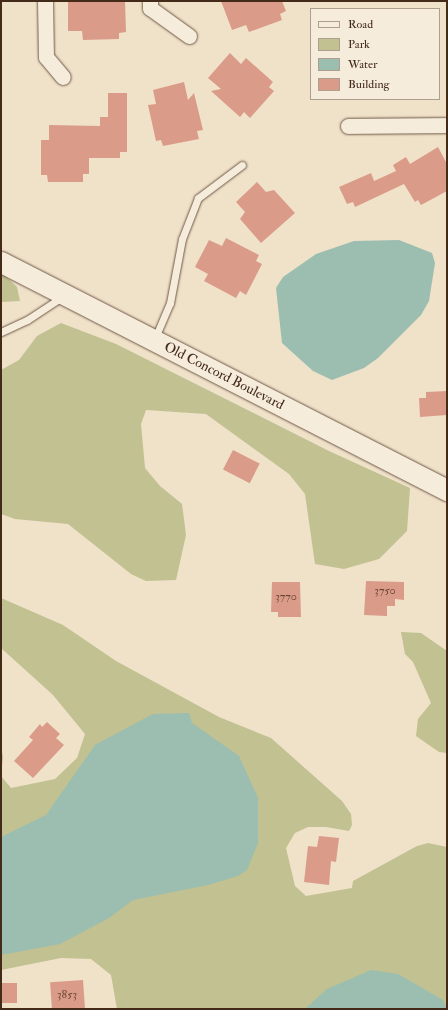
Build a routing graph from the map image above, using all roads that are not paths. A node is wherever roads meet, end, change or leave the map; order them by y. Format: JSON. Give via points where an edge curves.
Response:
{"nodes":[{"id":1,"x":45,"y":1,"type":"edge"},
{"id":2,"x":150,"y":1,"type":"edge"},
{"id":3,"x":189,"y":36,"type":"dead end"},
{"id":4,"x":63,"y":77,"type":"dead end"},
{"id":5,"x":447,"y":125,"type":"edge"},
{"id":6,"x":348,"y":126,"type":"dead end"},
{"id":7,"x":242,"y":165,"type":"dead end"},
{"id":8,"x":1,"y":262,"type":"edge"},
{"id":9,"x":65,"y":294,"type":"junction"},
{"id":10,"x":1,"y":332,"type":"edge"},
{"id":11,"x":154,"y":340,"type":"junction"},
{"id":12,"x":447,"y":490,"type":"edge"}],
"edges":[{"from":1,"to":4,"type":"street","via":[[46,57]]},
{"from":2,"to":3,"type":"street","via":[[150,8]]},
{"from":5,"to":6,"type":"street"},
{"from":7,"to":11,"type":"lane","via":[[198,198],[182,239],[170,303]]},
{"from":8,"to":9,"type":"street","name":"Old Concord Boulevard"},
{"from":9,"to":10,"type":"lane","via":[[27,320]]},
{"from":9,"to":11,"type":"street","name":"Old Concord Boulevard"},
{"from":11,"to":12,"type":"street","name":"Old Concord Boulevard"}]}
